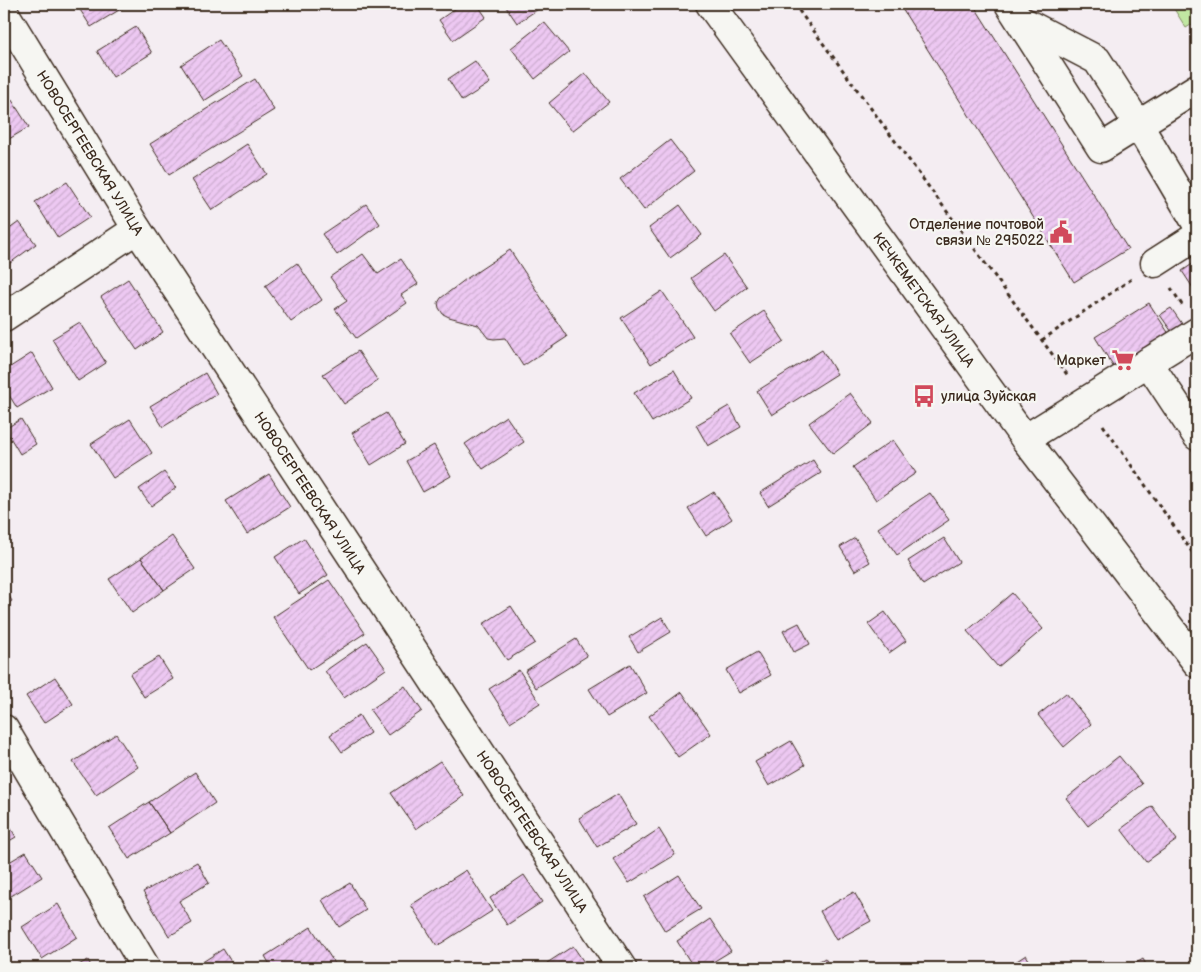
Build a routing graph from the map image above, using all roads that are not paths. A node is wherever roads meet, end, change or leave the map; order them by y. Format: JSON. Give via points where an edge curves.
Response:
{"nodes":[{"id":1,"x":710,"y":4,"type":"edge"},
{"id":2,"x":1014,"y":11,"type":"edge"},
{"id":3,"x":4,"y":12,"type":"edge"},
{"id":4,"x":1197,"y":88,"type":"edge"},
{"id":5,"x":1138,"y":124,"type":"junction"},
{"id":6,"x":1197,"y":224,"type":"edge"},
{"id":7,"x":137,"y":229,"type":"junction"},
{"id":8,"x":1197,"y":236,"type":"edge"},
{"id":9,"x":1154,"y":263,"type":"road end"},
{"id":10,"x":4,"y":317,"type":"edge"},
{"id":11,"x":1192,"y":321,"type":"edge"},
{"id":12,"x":1148,"y":362,"type":"junction"},
{"id":13,"x":1197,"y":436,"type":"edge"},
{"id":14,"x":1024,"y":439,"type":"junction"},
{"id":15,"x":1197,"y":663,"type":"edge"},
{"id":16,"x":4,"y":729,"type":"edge"},
{"id":17,"x":146,"y":968,"type":"edge"},
{"id":18,"x":622,"y":968,"type":"edge"}],
"edges":[{"from":1,"to":14,"type":"street","name":"КЕЧКЕМЕТСКАЯ УЛИЦА"},
{"from":2,"to":5,"type":"street","via":[[1098,60]]},
{"from":2,"to":5,"type":"street","via":[[1100,148]]},
{"from":3,"to":7,"type":"street","name":"НОВОСЕРГЕЕВСКАЯ УЛИЦА"},
{"from":4,"to":5,"type":"street"},
{"from":5,"to":6,"type":"street"},
{"from":7,"to":10,"type":"street"},
{"from":7,"to":18,"type":"street","name":"НОВОСЕРГЕЕВСКАЯ УЛИЦА"},
{"from":8,"to":9,"type":"street"},
{"from":11,"to":12,"type":"street"},
{"from":12,"to":13,"type":"street"},
{"from":12,"to":14,"type":"street"},
{"from":14,"to":15,"type":"street","name":"КЕЧКЕМЕТСКАЯ УЛИЦА"},
{"from":16,"to":17,"type":"street"}]}
